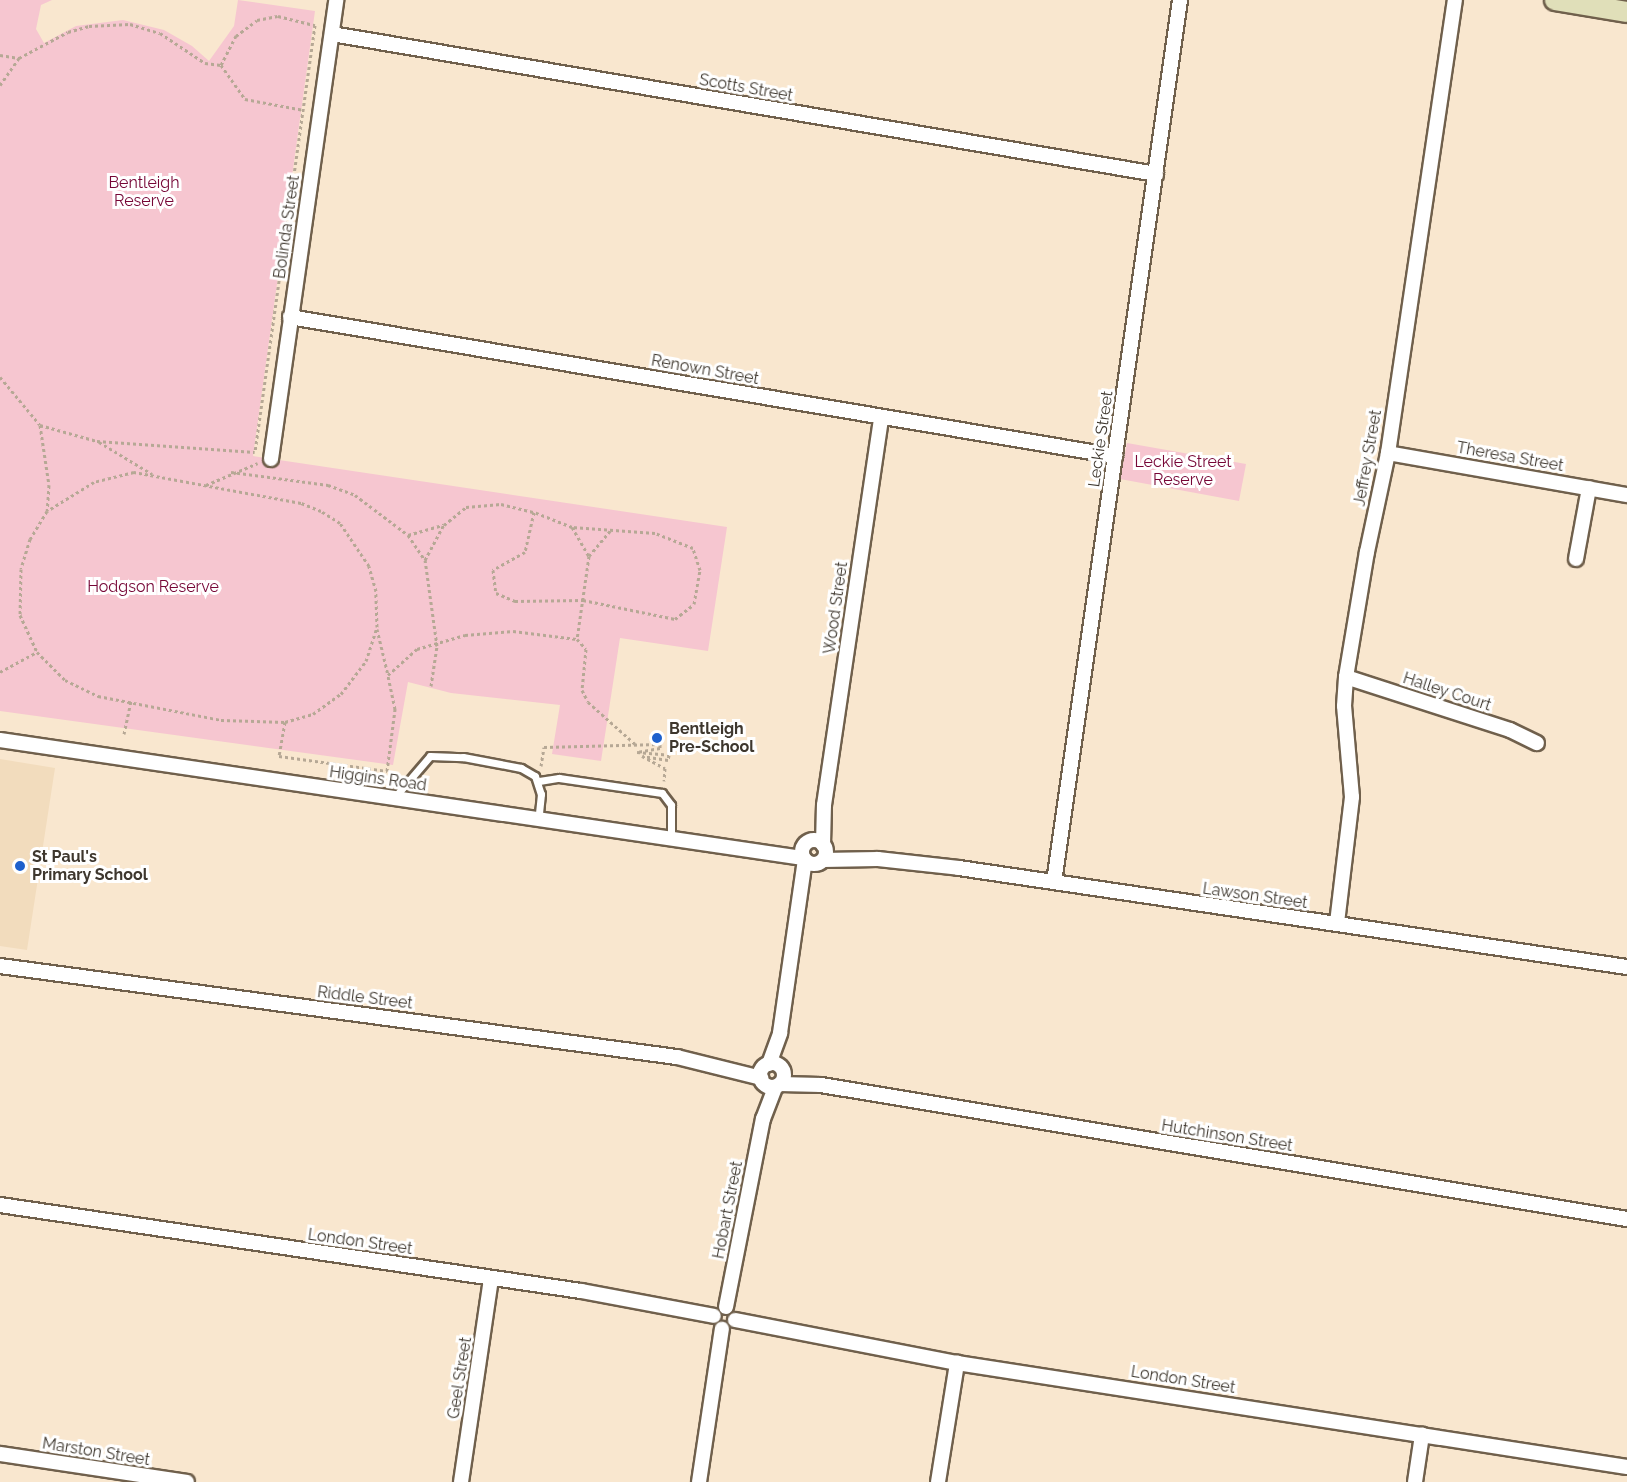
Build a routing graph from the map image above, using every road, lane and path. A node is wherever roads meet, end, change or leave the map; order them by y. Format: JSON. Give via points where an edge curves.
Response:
{"nodes":[{"id":1,"x":336,"y":0,"type":"edge"},
{"id":2,"x":1180,"y":0,"type":"edge"},
{"id":3,"x":1455,"y":0,"type":"edge"},
{"id":4,"x":1556,"y":0,"type":"edge"},
{"id":5,"x":1627,"y":12,"type":"edge"},
{"id":6,"x":332,"y":34,"type":"junction"},
{"id":7,"x":0,"y":55,"type":"edge"},
{"id":8,"x":19,"y":58,"type":"junction"},
{"id":9,"x":221,"y":65,"type":"junction"},
{"id":10,"x":0,"y":85,"type":"edge"},
{"id":11,"x":303,"y":110,"type":"junction"},
{"id":12,"x":1156,"y":174,"type":"junction"},
{"id":13,"x":290,"y":317,"type":"junction"},
{"id":14,"x":0,"y":376,"type":"edge"},
{"id":15,"x":881,"y":417,"type":"junction"},
{"id":16,"x":40,"y":425,"type":"junction"},
{"id":17,"x":97,"y":441,"type":"junction"},
{"id":18,"x":255,"y":452,"type":"junction"},
{"id":19,"x":1388,"y":453,"type":"junction"},
{"id":20,"x":1115,"y":456,"type":"junction"},
{"id":21,"x":271,"y":459,"type":"junction"},
{"id":22,"x":231,"y":472,"type":"junction"},
{"id":23,"x":156,"y":476,"type":"junction"},
{"id":24,"x":206,"y":485,"type":"junction"},
{"id":25,"x":1589,"y":488,"type":"junction"},
{"id":26,"x":1627,"y":495,"type":"edge"},
{"id":27,"x":47,"y":511,"type":"junction"},
{"id":28,"x":534,"y":512,"type":"junction"},
{"id":29,"x":444,"y":525,"type":"junction"},
{"id":30,"x":572,"y":527,"type":"junction"},
{"id":31,"x":610,"y":531,"type":"junction"},
{"id":32,"x":408,"y":535,"type":"junction"},
{"id":33,"x":589,"y":556,"type":"junction"},
{"id":34,"x":1576,"y":559,"type":"dead end"},
{"id":35,"x":425,"y":560,"type":"junction"},
{"id":36,"x":583,"y":600,"type":"junction"},
{"id":37,"x":377,"y":627,"type":"junction"},
{"id":38,"x":577,"y":639,"type":"junction"},
{"id":39,"x":437,"y":646,"type":"junction"},
{"id":40,"x":37,"y":652,"type":"junction"},
{"id":41,"x":0,"y":672,"type":"edge"},
{"id":42,"x":388,"y":675,"type":"junction"},
{"id":43,"x":1346,"y":677,"type":"junction"},
{"id":44,"x":431,"y":686,"type":"dead end"},
{"id":45,"x":130,"y":702,"type":"junction"},
{"id":46,"x":285,"y":722,"type":"junction"},
{"id":47,"x":124,"y":734,"type":"dead end"},
{"id":48,"x":0,"y":740,"type":"edge"},
{"id":49,"x":1537,"y":742,"type":"dead end"},
{"id":50,"x":635,"y":744,"type":"junction"},
{"id":51,"x":665,"y":768,"type":"dead end"},
{"id":52,"x":539,"y":781,"type":"junction"},
{"id":53,"x":394,"y":798,"type":"junction"},
{"id":54,"x":538,"y":820,"type":"junction"},
{"id":55,"x":671,"y":840,"type":"junction"},
{"id":56,"x":814,"y":852,"type":"junction"},
{"id":57,"x":1054,"y":882,"type":"junction"},
{"id":58,"x":1337,"y":923,"type":"junction"},
{"id":59,"x":0,"y":966,"type":"edge"},
{"id":60,"x":1627,"y":967,"type":"edge"},
{"id":61,"x":772,"y":1075,"type":"junction"},
{"id":62,"x":0,"y":1204,"type":"edge"},
{"id":63,"x":1627,"y":1219,"type":"edge"},
{"id":64,"x":491,"y":1278,"type":"junction"},
{"id":65,"x":726,"y":1307,"type":"junction"},
{"id":66,"x":714,"y":1316,"type":"junction"},
{"id":67,"x":735,"y":1320,"type":"junction"},
{"id":68,"x":722,"y":1329,"type":"junction"},
{"id":69,"x":957,"y":1363,"type":"junction"},
{"id":70,"x":1422,"y":1436,"type":"junction"},
{"id":71,"x":0,"y":1454,"type":"edge"},
{"id":72,"x":1627,"y":1467,"type":"edge"},
{"id":73,"x":187,"y":1482,"type":"edge"},
{"id":74,"x":461,"y":1482,"type":"edge"},
{"id":75,"x":699,"y":1482,"type":"edge"},
{"id":76,"x":938,"y":1482,"type":"edge"},
{"id":77,"x":1415,"y":1482,"type":"edge"}],
"edges":[{"from":1,"to":6,"type":"street","name":"Bolinda Street"},
{"from":2,"to":12,"type":"street","name":"Leckie Street"},
{"from":3,"to":19,"type":"street","name":"Jeffrey Street"},
{"from":4,"to":5,"type":"main road"},
{"from":6,"to":12,"type":"street","name":"Scotts Street"},
{"from":6,"to":13,"type":"street","name":"Bolinda Street"},
{"from":7,"to":8,"type":"path"},
{"from":8,"to":9,"type":"path","via":[[68,32],[89,26],[130,24],[160,33],[205,63]]},
{"from":8,"to":10,"type":"path"},
{"from":9,"to":11,"type":"path","via":[[245,99]]},
{"from":9,"to":11,"type":"path","via":[[236,36],[257,20],[278,16],[315,25]]},
{"from":11,"to":18,"type":"path"},
{"from":12,"to":20,"type":"street","name":"Leckie Street"},
{"from":13,"to":15,"type":"street","name":"Renown Street"},
{"from":13,"to":21,"type":"street","name":"Bolinda Street"},
{"from":14,"to":16,"type":"path"},
{"from":15,"to":20,"type":"street","name":"Renown Street"},
{"from":15,"to":56,"type":"street","name":"Wood Street"},
{"from":16,"to":17,"type":"path"},
{"from":16,"to":27,"type":"path","via":[[49,485]]},
{"from":17,"to":18,"type":"path"},
{"from":17,"to":23,"type":"path"},
{"from":18,"to":21,"type":"path"},
{"from":19,"to":25,"type":"street","name":"Theresa Street"},
{"from":19,"to":43,"type":"street","name":"Jeffrey Street","via":[[1366,552]]},
{"from":20,"to":57,"type":"street","name":"Leckie Street"},
{"from":21,"to":22,"type":"path"},
{"from":22,"to":24,"type":"path"},
{"from":22,"to":32,"type":"path","via":[[328,485],[355,495]]},
{"from":23,"to":24,"type":"path"},
{"from":23,"to":27,"type":"path","via":[[134,472],[114,475],[68,495]]},
{"from":24,"to":37,"type":"path","via":[[301,503],[340,524],[369,567],[376,591]]},
{"from":25,"to":26,"type":"street","name":"Theresa Street"},
{"from":25,"to":34,"type":"street"},
{"from":27,"to":40,"type":"path","via":[[27,547],[18,582],[24,630]]},
{"from":28,"to":29,"type":"path","via":[[501,504],[466,507]]},
{"from":28,"to":30,"type":"path"},
{"from":28,"to":36,"type":"path","via":[[525,552],[493,570],[496,593],[515,601]]},
{"from":29,"to":32,"type":"path"},
{"from":29,"to":35,"type":"path"},
{"from":30,"to":31,"type":"path"},
{"from":30,"to":33,"type":"path"},
{"from":31,"to":33,"type":"path"},
{"from":31,"to":36,"type":"path","via":[[655,533],[693,548],[700,570],[694,603],[675,619]]},
{"from":32,"to":35,"type":"path"},
{"from":33,"to":36,"type":"path"},
{"from":35,"to":39,"type":"path"},
{"from":36,"to":38,"type":"path"},
{"from":37,"to":42,"type":"path"},
{"from":37,"to":46,"type":"path","via":[[366,661],[341,694],[313,714]]},
{"from":38,"to":39,"type":"path","via":[[513,631],[465,635]]},
{"from":38,"to":50,"type":"path","via":[[586,648],[582,690],[588,702]]},
{"from":39,"to":42,"type":"path","via":[[417,649]]},
{"from":39,"to":44,"type":"path"},
{"from":40,"to":41,"type":"path"},
{"from":40,"to":45,"type":"path","via":[[81,690]]},
{"from":42,"to":46,"type":"path","via":[[395,709],[387,771],[279,756]]},
{"from":43,"to":49,"type":"street","name":"Halley Court"},
{"from":43,"to":58,"type":"street","name":"Jeffrey Street","via":[[1344,706],[1352,797]]},
{"from":45,"to":46,"type":"path","via":[[221,720]]},
{"from":45,"to":47,"type":"path"},
{"from":48,"to":53,"type":"street","name":"Higgins Road"},
{"from":50,"to":51,"type":"path","via":[[660,744],[660,748],[637,752],[669,755],[668,760],[642,756]]},
{"from":50,"to":52,"type":"path","via":[[544,747]]},
{"from":52,"to":53,"type":"lane","via":[[521,768],[438,755],[423,760]]},
{"from":52,"to":54,"type":"lane"},
{"from":52,"to":55,"type":"lane","via":[[559,778],[662,793],[671,805]]},
{"from":53,"to":54,"type":"street","name":"Higgins Road"},
{"from":54,"to":55,"type":"street","name":"Higgins Road"},
{"from":55,"to":56,"type":"street","name":"Higgins Road"},
{"from":56,"to":57,"type":"street","name":"Lawson Street"},
{"from":56,"to":61,"type":"street","name":"Hobart Street"},
{"from":57,"to":58,"type":"street","name":"Lawson Street"},
{"from":58,"to":60,"type":"street","name":"Lawson Street"},
{"from":59,"to":61,"type":"street","name":"Riddle Street","via":[[491,1030]]},
{"from":61,"to":63,"type":"street","name":"Hutchinson Street"},
{"from":61,"to":65,"type":"street","name":"Hobart Street"},
{"from":62,"to":64,"type":"street","name":"London Street"},
{"from":64,"to":66,"type":"street","name":"London Street"},
{"from":64,"to":74,"type":"street","name":"Geel Street"},
{"from":65,"to":66,"type":"street"},
{"from":65,"to":67,"type":"street","via":[[732,1310]]},
{"from":66,"to":68,"type":"street"},
{"from":67,"to":68,"type":"street","via":[[732,1326]]},
{"from":67,"to":69,"type":"street","name":"London Street"},
{"from":68,"to":75,"type":"street"},
{"from":69,"to":70,"type":"street","name":"London Street"},
{"from":69,"to":76,"type":"street"},
{"from":70,"to":72,"type":"street","name":"London Street"},
{"from":70,"to":77,"type":"street"},
{"from":71,"to":73,"type":"street","name":"Marston Street"}]}
